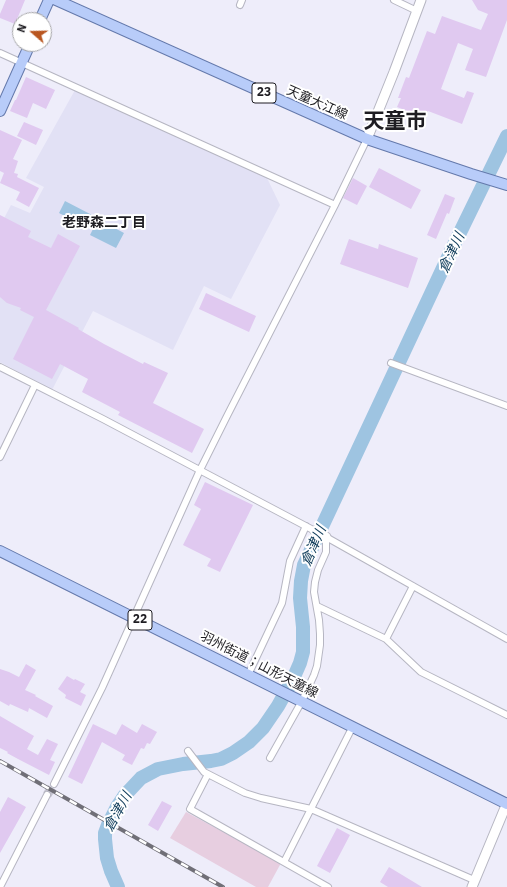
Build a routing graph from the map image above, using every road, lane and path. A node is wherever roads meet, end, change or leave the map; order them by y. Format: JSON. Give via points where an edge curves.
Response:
{"nodes":[{"id":1,"x":49,"y":0,"type":"edge"},
{"id":2,"x":56,"y":0,"type":"edge"},
{"id":3,"x":394,"y":0,"type":"edge"},
{"id":4,"x":421,"y":0,"type":"edge"},
{"id":5,"x":417,"y":11,"type":"junction"},
{"id":6,"x":44,"y":12,"type":"edge"},
{"id":7,"x":27,"y":52,"type":"edge"},
{"id":8,"x":0,"y":53,"type":"edge"},
{"id":9,"x":22,"y":63,"type":"junction"},
{"id":10,"x":0,"y":111,"type":"edge"},
{"id":11,"x":367,"y":139,"type":"junction"},
{"id":12,"x":507,"y":185,"type":"edge"},
{"id":13,"x":335,"y":205,"type":"junction"},
{"id":14,"x":390,"y":364,"type":"dead end"},
{"id":15,"x":0,"y":367,"type":"edge"},
{"id":16,"x":34,"y":385,"type":"junction"},
{"id":17,"x":507,"y":406,"type":"edge"},
{"id":18,"x":0,"y":457,"type":"edge"},
{"id":19,"x":200,"y":470,"type":"junction"},
{"id":20,"x":306,"y":526,"type":"junction"},
{"id":21,"x":315,"y":531,"type":"joint"},
{"id":22,"x":326,"y":538,"type":"junction"},
{"id":23,"x":0,"y":551,"type":"edge"},
{"id":24,"x":413,"y":586,"type":"junction"},
{"id":25,"x":316,"y":606,"type":"junction"},
{"id":26,"x":134,"y":617,"type":"junction"},
{"id":27,"x":507,"y":638,"type":"edge"},
{"id":28,"x":386,"y":639,"type":"junction"},
{"id":29,"x":248,"y":675,"type":"junction"},
{"id":30,"x":300,"y":700,"type":"junction"},
{"id":31,"x":507,"y":715,"type":"edge"},
{"id":32,"x":353,"y":726,"type":"junction"},
{"id":33,"x":188,"y":751,"type":"dead end"},
{"id":34,"x":270,"y":758,"type":"dead end"},
{"id":35,"x":206,"y":773,"type":"junction"},
{"id":36,"x":54,"y":784,"type":"tunnel mouth"},
{"id":37,"x":48,"y":795,"type":"tunnel mouth"},
{"id":38,"x":507,"y":803,"type":"edge"},
{"id":39,"x":311,"y":809,"type":"junction"},
{"id":40,"x":284,"y":862,"type":"junction"},
{"id":41,"x":473,"y":884,"type":"edge"},
{"id":42,"x":0,"y":887,"type":"edge"},
{"id":43,"x":328,"y":887,"type":"edge"}],
"edges":[{"from":1,"to":6,"type":"main road"},
{"from":2,"to":11,"type":"main road","name":"天童大江線","number":"23"},
{"from":3,"to":5,"type":"street"},
{"from":4,"to":5,"type":"street"},
{"from":5,"to":11,"type":"street"},
{"from":7,"to":9,"type":"main road"},
{"from":8,"to":9,"type":"street"},
{"from":9,"to":10,"type":"main road"},
{"from":9,"to":13,"type":"street"},
{"from":11,"to":12,"type":"main road","name":"天童大江線","number":"23"},
{"from":11,"to":13,"type":"street"},
{"from":13,"to":19,"type":"street"},
{"from":14,"to":17,"type":"street"},
{"from":15,"to":16,"type":"street"},
{"from":16,"to":18,"type":"street"},
{"from":16,"to":19,"type":"street"},
{"from":19,"to":20,"type":"street"},
{"from":19,"to":26,"type":"street"},
{"from":20,"to":21,"type":"street"},
{"from":20,"to":29,"type":"street","via":[[290,562],[282,603]]},
{"from":21,"to":22,"type":"street"},
{"from":22,"to":24,"type":"street"},
{"from":22,"to":25,"type":"street","via":[[326,552],[315,582]]},
{"from":23,"to":26,"type":"main road","name":"羽州街道；山形天童線","number":"22"},
{"from":24,"to":27,"type":"street"},
{"from":24,"to":28,"type":"street"},
{"from":25,"to":28,"type":"street"},
{"from":25,"to":30,"type":"street","via":[[320,634],[317,666]]},
{"from":26,"to":29,"type":"main road","name":"羽州街道；山形天童線","number":"22"},
{"from":26,"to":36,"type":"street"},
{"from":28,"to":31,"type":"street","via":[[421,672]]},
{"from":29,"to":30,"type":"main road","name":"羽州街道；山形天童線","number":"22"},
{"from":30,"to":32,"type":"main road","name":"羽州街道；山形天童線","number":"22"},
{"from":30,"to":34,"type":"street"},
{"from":32,"to":38,"type":"main road","name":"羽州街道；山形天童線","number":"22"},
{"from":32,"to":39,"type":"street"},
{"from":33,"to":35,"type":"street"},
{"from":35,"to":39,"type":"street","via":[[245,793]]},
{"from":35,"to":40,"type":"street","via":[[190,809]]},
{"from":37,"to":42,"type":"street"},
{"from":38,"to":41,"type":"street"},
{"from":39,"to":40,"type":"street"},
{"from":39,"to":41,"type":"street"},
{"from":40,"to":43,"type":"street"}]}
